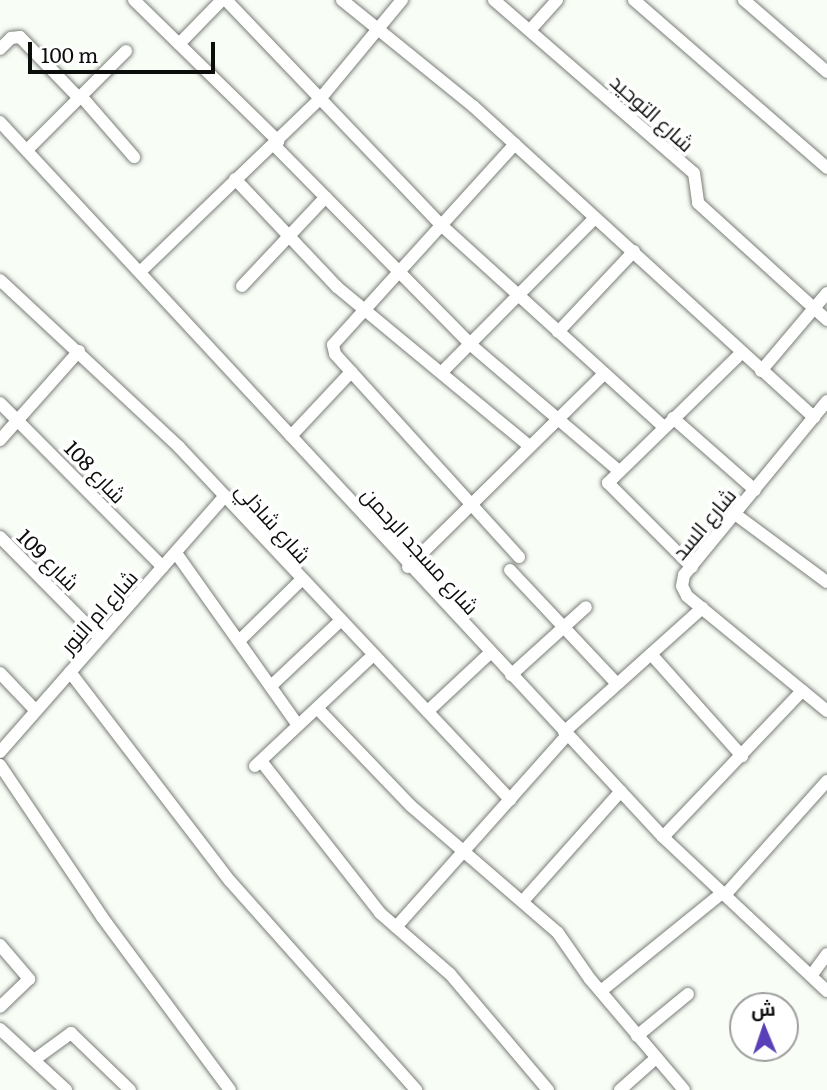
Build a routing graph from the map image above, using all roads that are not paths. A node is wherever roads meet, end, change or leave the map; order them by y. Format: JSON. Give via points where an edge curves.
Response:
{"nodes":[{"id":1,"x":134,"y":0,"type":"edge"},
{"id":2,"x":224,"y":0,"type":"edge"},
{"id":3,"x":342,"y":0,"type":"edge"},
{"id":4,"x":402,"y":0,"type":"edge"},
{"id":5,"x":495,"y":0,"type":"edge"},
{"id":6,"x":557,"y":0,"type":"edge"},
{"id":7,"x":635,"y":0,"type":"edge"},
{"id":8,"x":744,"y":0,"type":"edge"},
{"id":9,"x":378,"y":29,"type":"junction"},
{"id":10,"x":531,"y":29,"type":"junction"},
{"id":11,"x":179,"y":44,"type":"junction"},
{"id":12,"x":0,"y":49,"type":"edge"},
{"id":13,"x":126,"y":51,"type":"dead end"},
{"id":14,"x":827,"y":72,"type":"edge"},
{"id":15,"x":80,"y":97,"type":"junction"},
{"id":16,"x":320,"y":99,"type":"junction"},
{"id":17,"x":0,"y":122,"type":"edge"},
{"id":18,"x":276,"y":143,"type":"junction"},
{"id":19,"x":515,"y":144,"type":"junction"},
{"id":20,"x":27,"y":150,"type":"junction"},
{"id":21,"x":134,"y":157,"type":"dead end"},
{"id":22,"x":827,"y":168,"type":"edge"},
{"id":23,"x":235,"y":179,"type":"junction"},
{"id":24,"x":326,"y":197,"type":"junction"},
{"id":25,"x":594,"y":219,"type":"junction"},
{"id":26,"x":440,"y":224,"type":"junction"},
{"id":27,"x":290,"y":235,"type":"junction"},
{"id":28,"x":634,"y":251,"type":"junction"},
{"id":29,"x":398,"y":269,"type":"junction"},
{"id":30,"x":141,"y":271,"type":"junction"},
{"id":31,"x":0,"y":281,"type":"edge"},
{"id":32,"x":242,"y":286,"type":"dead end"},
{"id":33,"x":827,"y":293,"type":"edge"},
{"id":34,"x":522,"y":296,"type":"junction"},
{"id":35,"x":362,"y":308,"type":"junction"},
{"id":36,"x":813,"y":308,"type":"junction"},
{"id":37,"x":827,"y":320,"type":"edge"},
{"id":38,"x":558,"y":332,"type":"junction"},
{"id":39,"x":471,"y":345,"type":"junction"},
{"id":40,"x":79,"y":351,"type":"junction"},
{"id":41,"x":741,"y":353,"type":"junction"},
{"id":42,"x":761,"y":371,"type":"junction"},
{"id":43,"x":351,"y":372,"type":"junction"},
{"id":44,"x":442,"y":372,"type":"junction"},
{"id":45,"x":604,"y":374,"type":"junction"},
{"id":46,"x":827,"y":401,"type":"edge"},
{"id":47,"x":0,"y":403,"type":"edge"},
{"id":48,"x":814,"y":417,"type":"junction"},
{"id":49,"x":19,"y":419,"type":"junction"},
{"id":50,"x":555,"y":419,"type":"junction"},
{"id":51,"x":669,"y":423,"type":"junction"},
{"id":52,"x":291,"y":436,"type":"junction"},
{"id":53,"x":0,"y":440,"type":"edge"},
{"id":54,"x":529,"y":446,"type":"junction"},
{"id":55,"x":619,"y":471,"type":"junction"},
{"id":56,"x":755,"y":490,"type":"junction"},
{"id":57,"x":225,"y":496,"type":"junction"},
{"id":58,"x":471,"y":504,"type":"junction"},
{"id":59,"x":735,"y":514,"type":"junction"},
{"id":60,"x":0,"y":537,"type":"edge"},
{"id":61,"x":176,"y":553,"type":"junction"},
{"id":62,"x":519,"y":557,"type":"dead end"},
{"id":63,"x":163,"y":567,"type":"junction"},
{"id":64,"x":408,"y":567,"type":"junction"},
{"id":65,"x":692,"y":567,"type":"junction"},
{"id":66,"x":510,"y":570,"type":"dead end"},
{"id":67,"x":300,"y":580,"type":"junction"},
{"id":68,"x":827,"y":582,"type":"edge"},
{"id":69,"x":586,"y":607,"type":"dead end"},
{"id":70,"x":702,"y":608,"type":"junction"},
{"id":71,"x":340,"y":621,"type":"junction"},
{"id":72,"x":563,"y":627,"type":"junction"},
{"id":73,"x":100,"y":638,"type":"junction"},
{"id":74,"x":239,"y":641,"type":"junction"},
{"id":75,"x":490,"y":653,"type":"junction"},
{"id":76,"x":373,"y":654,"type":"junction"},
{"id":77,"x":651,"y":654,"type":"junction"},
{"id":78,"x":70,"y":672,"type":"junction"},
{"id":79,"x":0,"y":673,"type":"edge"},
{"id":80,"x":511,"y":675,"type":"junction"},
{"id":81,"x":617,"y":684,"type":"junction"},
{"id":82,"x":271,"y":687,"type":"junction"},
{"id":83,"x":802,"y":691,"type":"junction"},
{"id":84,"x":317,"y":708,"type":"junction"},
{"id":85,"x":36,"y":711,"type":"junction"},
{"id":86,"x":428,"y":711,"type":"junction"},
{"id":87,"x":827,"y":711,"type":"edge"},
{"id":88,"x":298,"y":725,"type":"junction"},
{"id":89,"x":566,"y":733,"type":"junction"},
{"id":90,"x":0,"y":752,"type":"edge"},
{"id":91,"x":742,"y":756,"type":"junction"},
{"id":92,"x":0,"y":765,"type":"edge"},
{"id":93,"x":827,"y":781,"type":"edge"},
{"id":94,"x":621,"y":791,"type":"junction"},
{"id":95,"x":510,"y":800,"type":"junction"},
{"id":96,"x":663,"y":836,"type":"junction"},
{"id":97,"x":464,"y":852,"type":"junction"},
{"id":98,"x":724,"y":894,"type":"junction"},
{"id":99,"x":523,"y":901,"type":"junction"},
{"id":100,"x":396,"y":927,"type":"junction"},
{"id":101,"x":0,"y":945,"type":"edge"},
{"id":102,"x":827,"y":954,"type":"edge"},
{"id":103,"x":811,"y":976,"type":"junction"},
{"id":104,"x":601,"y":991,"type":"junction"},
{"id":105,"x":827,"y":991,"type":"edge"},
{"id":106,"x":688,"y":994,"type":"dead end"},
{"id":107,"x":0,"y":1007,"type":"edge"},
{"id":108,"x":0,"y":1029,"type":"edge"},
{"id":109,"x":637,"y":1035,"type":"junction"},
{"id":110,"x":656,"y":1058,"type":"junction"},
{"id":111,"x":34,"y":1060,"type":"junction"},
{"id":112,"x":66,"y":1090,"type":"edge"},
{"id":113,"x":130,"y":1090,"type":"edge"},
{"id":114,"x":230,"y":1090,"type":"edge"},
{"id":115,"x":416,"y":1090,"type":"edge"},
{"id":116,"x":548,"y":1090,"type":"edge"},
{"id":117,"x":620,"y":1090,"type":"edge"},
{"id":118,"x":684,"y":1090,"type":"edge"}],
"edges":[{"from":1,"to":11,"type":"street"},
{"from":2,"to":11,"type":"street"},
{"from":2,"to":16,"type":"street"},
{"from":3,"to":9,"type":"street"},
{"from":4,"to":9,"type":"street"},
{"from":5,"to":10,"type":"street","name":"شارع التوحيد"},
{"from":6,"to":10,"type":"street"},
{"from":7,"to":22,"type":"street"},
{"from":8,"to":14,"type":"street"},
{"from":9,"to":16,"type":"street"},
{"from":9,"to":19,"type":"street"},
{"from":10,"to":36,"type":"street","name":"شارع التوحيد","via":[[694,173],[698,203]]},
{"from":11,"to":18,"type":"street"},
{"from":12,"to":15,"type":"street","via":[[11,37],[20,37]]},
{"from":13,"to":15,"type":"street"},
{"from":15,"to":20,"type":"street"},
{"from":15,"to":21,"type":"street"},
{"from":16,"to":18,"type":"street"},
{"from":16,"to":26,"type":"street"},
{"from":17,"to":20,"type":"street","name":"شارع مسجد الرحمن"},
{"from":18,"to":23,"type":"street"},
{"from":18,"to":24,"type":"street"},
{"from":19,"to":25,"type":"street"},
{"from":19,"to":26,"type":"street"},
{"from":20,"to":30,"type":"street","name":"شارع مسجد الرحمن"},
{"from":23,"to":27,"type":"street"},
{"from":23,"to":30,"type":"street"},
{"from":24,"to":27,"type":"street"},
{"from":24,"to":29,"type":"street"},
{"from":25,"to":28,"type":"street"},
{"from":25,"to":34,"type":"street"},
{"from":26,"to":29,"type":"street"},
{"from":26,"to":34,"type":"street"},
{"from":27,"to":32,"type":"street"},
{"from":27,"to":35,"type":"street"},
{"from":28,"to":38,"type":"street"},
{"from":28,"to":41,"type":"street"},
{"from":29,"to":35,"type":"street"},
{"from":29,"to":39,"type":"street"},
{"from":30,"to":52,"type":"street","name":"شارع مسجد الرحمن"},
{"from":31,"to":40,"type":"street","name":"شارع شاذلي"},
{"from":33,"to":36,"type":"street"},
{"from":34,"to":38,"type":"street"},
{"from":34,"to":39,"type":"street"},
{"from":35,"to":43,"type":"street","via":[[333,345]]},
{"from":35,"to":44,"type":"street"},
{"from":36,"to":37,"type":"street","name":"شارع التوحيد"},
{"from":36,"to":42,"type":"street"},
{"from":38,"to":45,"type":"street"},
{"from":39,"to":44,"type":"street"},
{"from":39,"to":50,"type":"street"},
{"from":40,"to":49,"type":"street"},
{"from":40,"to":57,"type":"street","name":"شارع شاذلي"},
{"from":41,"to":42,"type":"street"},
{"from":41,"to":51,"type":"street"},
{"from":42,"to":48,"type":"street"},
{"from":43,"to":52,"type":"street"},
{"from":43,"to":58,"type":"street"},
{"from":44,"to":54,"type":"street"},
{"from":45,"to":50,"type":"street"},
{"from":45,"to":51,"type":"street"},
{"from":46,"to":48,"type":"street","name":"شارع السد"},
{"from":47,"to":49,"type":"street","name":"شارع 108"},
{"from":48,"to":56,"type":"street","name":"شارع السد"},
{"from":49,"to":53,"type":"street"},
{"from":49,"to":63,"type":"street","name":"شارع 108"},
{"from":50,"to":54,"type":"street"},
{"from":50,"to":55,"type":"street"},
{"from":51,"to":55,"type":"street"},
{"from":51,"to":56,"type":"street"},
{"from":52,"to":64,"type":"street","name":"شارع مسجد الرحمن"},
{"from":54,"to":58,"type":"street"},
{"from":55,"to":65,"type":"street","via":[[609,481],[610,488]]},
{"from":56,"to":59,"type":"street","name":"شارع السد"},
{"from":57,"to":61,"type":"street","name":"شارع ام النور"},
{"from":57,"to":67,"type":"street","name":"شارع شاذلي"},
{"from":58,"to":62,"type":"street"},
{"from":58,"to":64,"type":"street"},
{"from":59,"to":65,"type":"street","name":"شارع السد"},
{"from":59,"to":68,"type":"street"},
{"from":60,"to":73,"type":"street","name":"شارع 109"},
{"from":61,"to":63,"type":"street","name":"شارع ام النور"},
{"from":61,"to":74,"type":"street"},
{"from":63,"to":73,"type":"street","name":"شارع ام النور"},
{"from":64,"to":75,"type":"street","name":"شارع مسجد الرحمن"},
{"from":65,"to":70,"type":"street","name":"شارع السد","via":[[682,586]]},
{"from":66,"to":72,"type":"street"},
{"from":67,"to":71,"type":"street","name":"شارع شاذلي"},
{"from":67,"to":74,"type":"street"},
{"from":69,"to":72,"type":"street"},
{"from":70,"to":77,"type":"street"},
{"from":70,"to":83,"type":"street","name":"شارع السد"},
{"from":71,"to":76,"type":"street","name":"شارع شاذلي"},
{"from":71,"to":82,"type":"street"},
{"from":72,"to":80,"type":"street"},
{"from":72,"to":81,"type":"street"},
{"from":73,"to":78,"type":"street","name":"شارع ام النور"},
{"from":74,"to":82,"type":"street"},
{"from":75,"to":80,"type":"street","name":"شارع مسجد الرحمن"},
{"from":75,"to":86,"type":"street"},
{"from":76,"to":84,"type":"street"},
{"from":76,"to":86,"type":"street","name":"شارع شاذلي"},
{"from":77,"to":81,"type":"street"},
{"from":77,"to":91,"type":"street"},
{"from":78,"to":85,"type":"street","name":"شارع ام النور"},
{"from":78,"to":115,"type":"street","via":[[230,881]]},
{"from":79,"to":85,"type":"street"},
{"from":80,"to":89,"type":"street","name":"شارع مسجد الرحمن"},
{"from":81,"to":89,"type":"street"},
{"from":82,"to":88,"type":"street"},
{"from":83,"to":87,"type":"street","name":"شارع السد"},
{"from":83,"to":91,"type":"street"},
{"from":84,"to":88,"type":"street"},
{"from":84,"to":97,"type":"street","via":[[411,806]]},
{"from":85,"to":90,"type":"street","name":"شارع ام النور"},
{"from":86,"to":95,"type":"street","name":"شارع شاذلي"},
{"from":88,"to":100,"type":"street","via":[[258,764]]},
{"from":89,"to":94,"type":"street","name":"شارع مسجد الرحمن"},
{"from":89,"to":95,"type":"street"},
{"from":91,"to":96,"type":"street"},
{"from":92,"to":114,"type":"street","via":[[102,917]]},
{"from":93,"to":98,"type":"street"},
{"from":94,"to":96,"type":"street","name":"شارع مسجد الرحمن"},
{"from":94,"to":99,"type":"street"},
{"from":95,"to":97,"type":"street"},
{"from":96,"to":98,"type":"street","name":"شارع مسجد الرحمن"},
{"from":97,"to":99,"type":"street"},
{"from":97,"to":100,"type":"street"},
{"from":98,"to":103,"type":"street","name":"شارع مسجد الرحمن"},
{"from":98,"to":104,"type":"street"},
{"from":99,"to":104,"type":"street","via":[[558,933]]},
{"from":100,"to":116,"type":"street","via":[[457,981]]},
{"from":101,"to":107,"type":"street","via":[[29,979]]},
{"from":102,"to":103,"type":"street"},
{"from":103,"to":105,"type":"street","name":"شارع مسجد الرحمن"},
{"from":104,"to":109,"type":"street"},
{"from":106,"to":109,"type":"street"},
{"from":108,"to":111,"type":"street"},
{"from":109,"to":110,"type":"street"},
{"from":110,"to":117,"type":"street"},
{"from":110,"to":118,"type":"street"},
{"from":111,"to":112,"type":"street"},
{"from":111,"to":113,"type":"street","via":[[71,1033]]}]}
